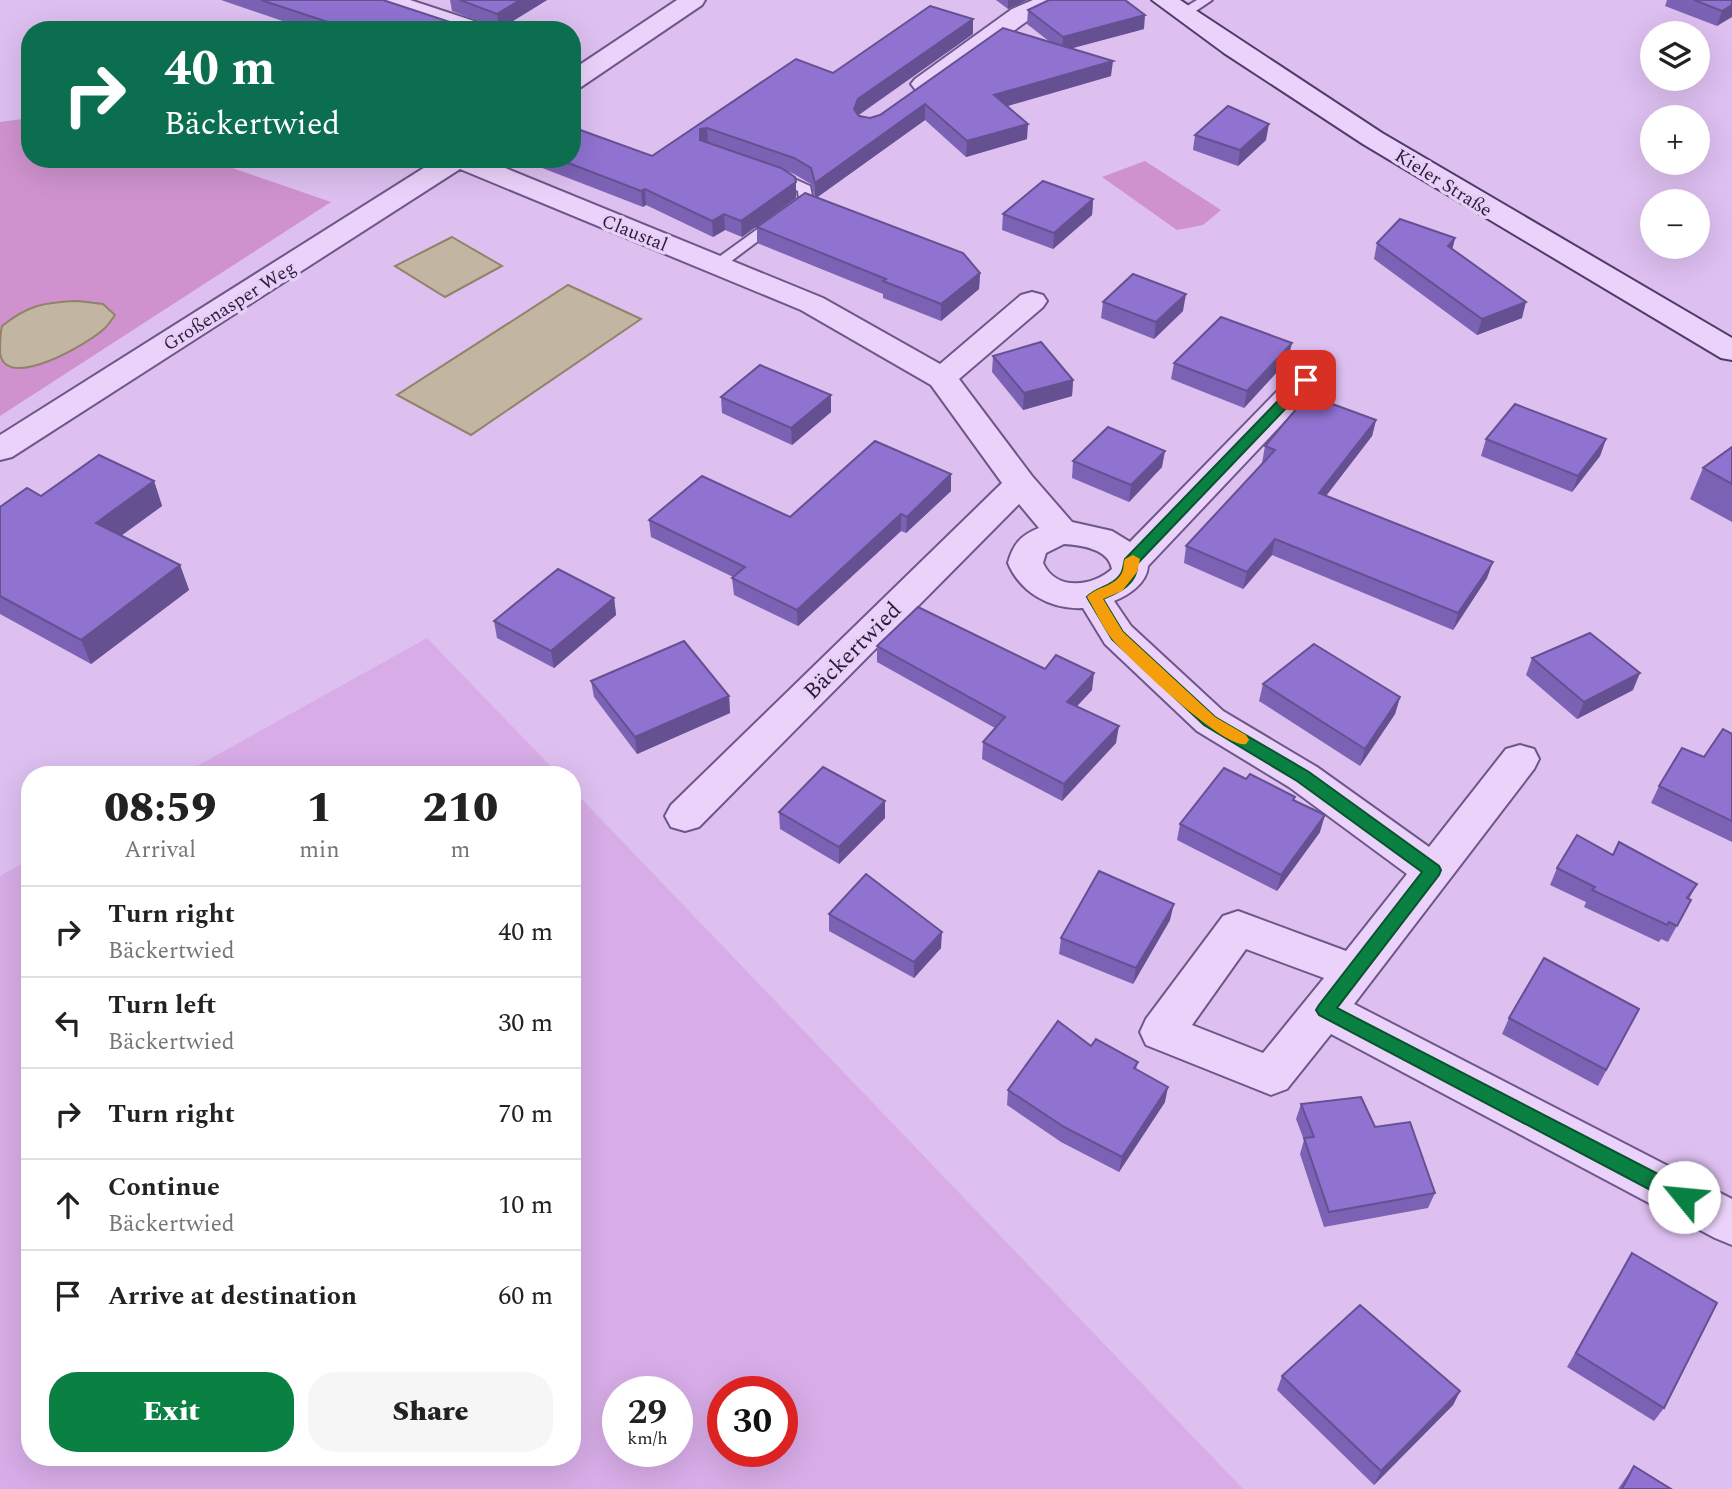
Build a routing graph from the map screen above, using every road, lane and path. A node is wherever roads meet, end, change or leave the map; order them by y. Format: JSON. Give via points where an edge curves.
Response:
{"nodes":[{"id":1,"x":385,"y":0,"type":"edge"},
{"id":2,"x":693,"y":0,"type":"edge"},
{"id":3,"x":1053,"y":0,"type":"edge"},
{"id":4,"x":1185,"y":4,"type":"edge"},
{"id":5,"x":449,"y":21,"type":"edge"},
{"id":6,"x":583,"y":64,"type":"edge"},
{"id":7,"x":902,"y":100,"type":"edge"},
{"id":8,"x":444,"y":168,"type":"edge"},
{"id":9,"x":480,"y":168,"type":"edge"},
{"id":10,"x":765,"y":171,"type":"edge"},
{"id":11,"x":717,"y":265,"type":"junction"},
{"id":12,"x":1032,"y":301,"type":"dead end"},
{"id":13,"x":1732,"y":351,"type":"edge"},
{"id":14,"x":942,"y":377,"type":"junction"},
{"id":15,"x":1306,"y":380,"type":"dead end"},
{"id":16,"x":0,"y":450,"type":"edge"},
{"id":17,"x":1020,"y":484,"type":"junction"},
{"id":18,"x":1062,"y":533,"type":"junction"},
{"id":19,"x":1130,"y":563,"type":"junction"},
{"id":20,"x":1094,"y":597,"type":"junction"},
{"id":21,"x":1520,"y":759,"type":"dead end"},
{"id":22,"x":685,"y":816,"type":"dead end"},
{"id":23,"x":1433,"y":870,"type":"junction"},
{"id":24,"x":1356,"y":972,"type":"junction"},
{"id":25,"x":1325,"y":1010,"type":"junction"},
{"id":26,"x":1732,"y":1223,"type":"edge"}],
"edges":[{"from":1,"to":5,"type":"street"},
{"from":2,"to":6,"type":"street"},
{"from":3,"to":7,"type":"street","via":[[1021,14]]},
{"from":4,"to":13,"type":"street","name":"Kieler Straße","via":[[1326,110],[1494,214]]},
{"from":8,"to":16,"type":"street","name":"Großenasper Weg"},
{"from":9,"to":11,"type":"street","name":"Claustal"},
{"from":10,"to":11,"type":"lane","via":[[805,188],[806,200]]},
{"from":11,"to":14,"type":"street","name":"Claustal","via":[[812,304]]},
{"from":12,"to":14,"type":"street"},
{"from":14,"to":17,"type":"street"},
{"from":15,"to":19,"type":"street"},
{"from":17,"to":18,"type":"street"},
{"from":17,"to":22,"type":"street","name":"Bäckertwied"},
{"from":18,"to":19,"type":"street","via":[[1080,533],[1111,544]]},
{"from":18,"to":20,"type":"street","via":[[1035,543],[1025,560],[1028,570],[1060,594]]},
{"from":19,"to":20,"type":"street","via":[[1130,572],[1117,587]]},
{"from":20,"to":23,"type":"street","via":[[1118,635],[1210,721],[1303,777]]},
{"from":21,"to":23,"type":"street"},
{"from":23,"to":24,"type":"street"},
{"from":24,"to":25,"type":"street"},
{"from":24,"to":25,"type":"street","via":[[1238,928],[1162,1032],[1271,1076]]},
{"from":25,"to":26,"type":"street"}]}
